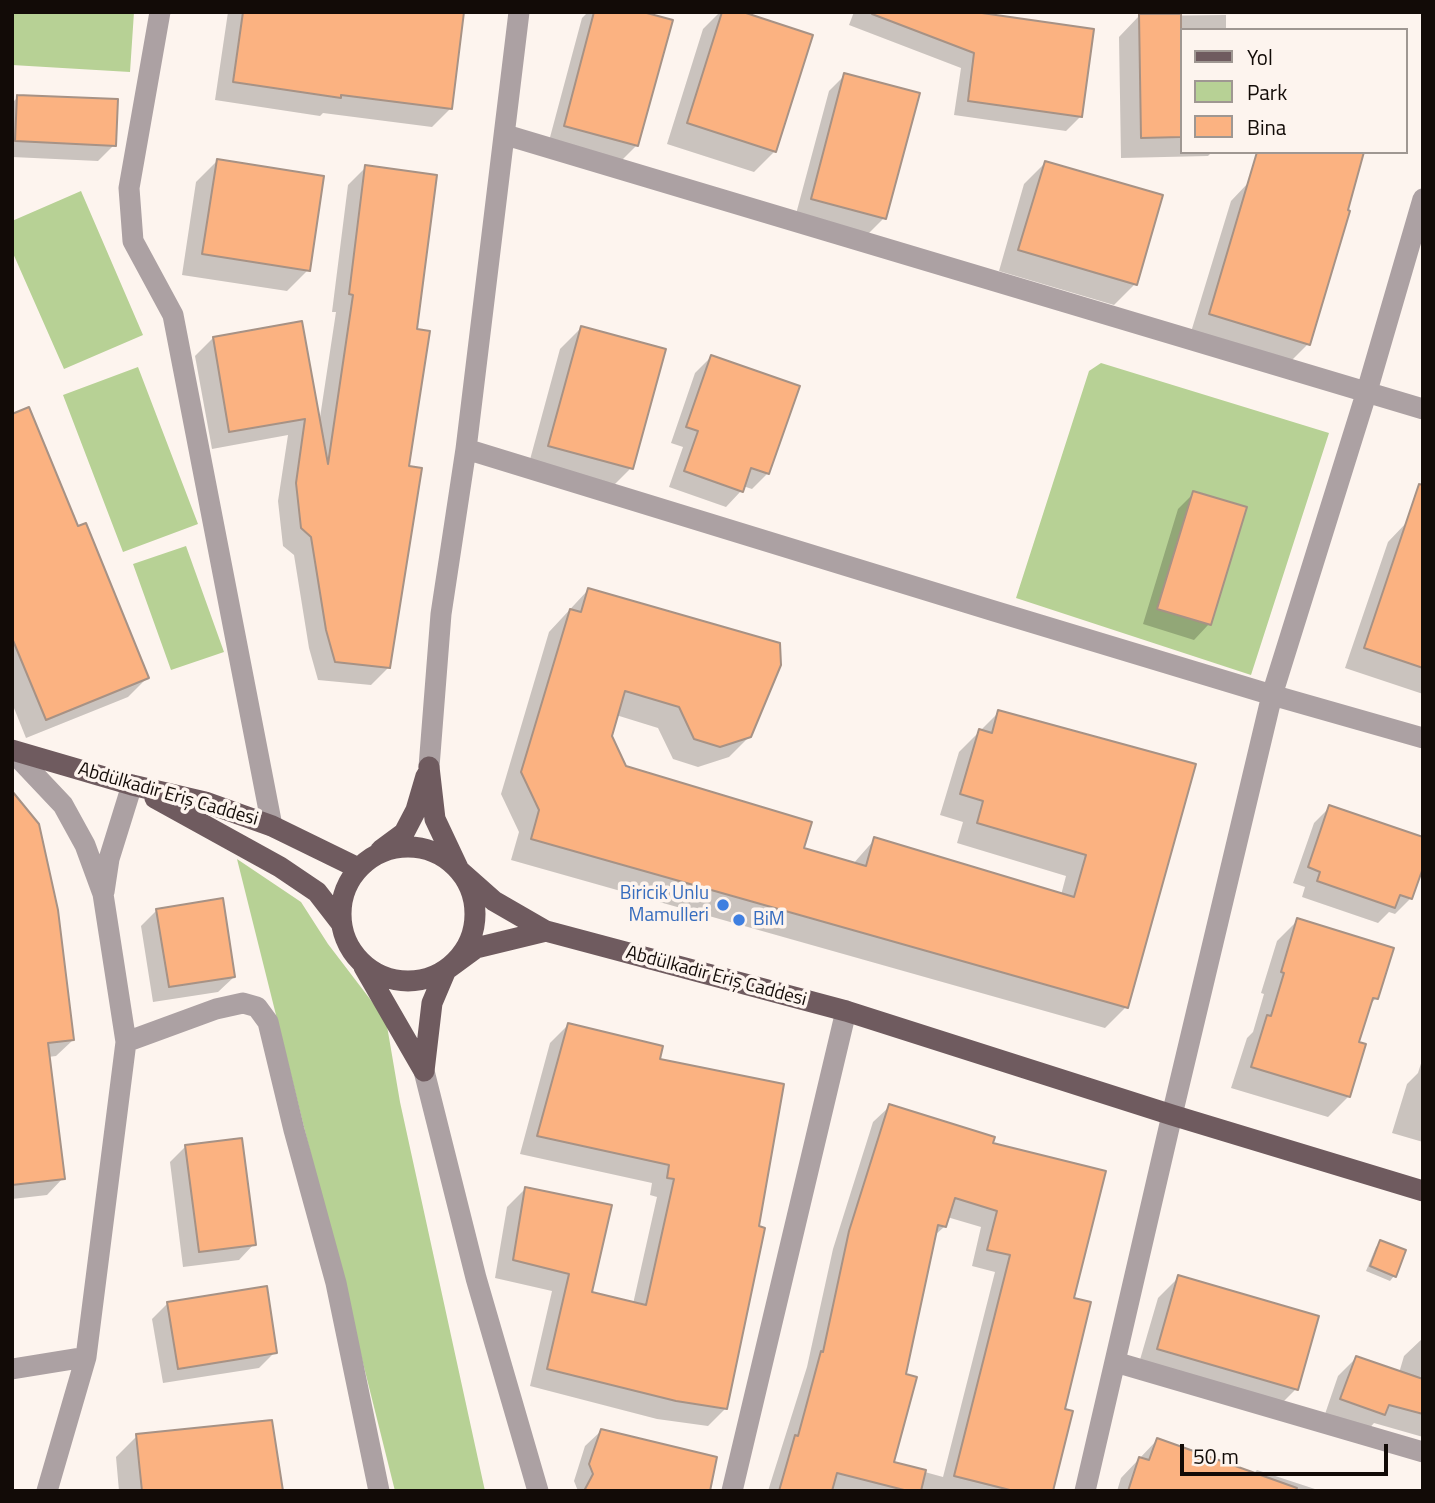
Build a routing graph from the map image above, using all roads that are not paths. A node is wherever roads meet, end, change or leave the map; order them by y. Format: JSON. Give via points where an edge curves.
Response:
{"nodes":[{"id":1,"x":160,"y":12,"type":"edge"},
{"id":2,"x":519,"y":12,"type":"edge"},
{"id":3,"x":506,"y":135,"type":"junction"},
{"id":4,"x":1423,"y":199,"type":"edge"},
{"id":5,"x":1367,"y":391,"type":"junction"},
{"id":6,"x":1423,"y":409,"type":"edge"},
{"id":7,"x":466,"y":449,"type":"junction"},
{"id":8,"x":1272,"y":695,"type":"junction"},
{"id":9,"x":1423,"y":738,"type":"edge"},
{"id":10,"x":12,"y":751,"type":"edge"},
{"id":11,"x":429,"y":767,"type":"junction"},
{"id":12,"x":132,"y":785,"type":"junction"},
{"id":13,"x":272,"y":826,"type":"junction"},
{"id":14,"x":376,"y":854,"type":"junction"},
{"id":15,"x":358,"y":868,"type":"junction"},
{"id":16,"x":459,"y":870,"type":"junction"},
{"id":17,"x":103,"y":894,"type":"junction"},
{"id":18,"x":341,"y":923,"type":"junction"},
{"id":19,"x":546,"y":930,"type":"junction"},
{"id":20,"x":361,"y":962,"type":"junction"},
{"id":21,"x":446,"y":970,"type":"junction"},
{"id":22,"x":846,"y":1011,"type":"junction"},
{"id":23,"x":126,"y":1042,"type":"junction"},
{"id":24,"x":424,"y":1071,"type":"junction"},
{"id":25,"x":1171,"y":1115,"type":"junction"},
{"id":26,"x":1423,"y":1191,"type":"edge"},
{"id":27,"x":86,"y":1357,"type":"junction"},
{"id":28,"x":1115,"y":1362,"type":"junction"},
{"id":29,"x":12,"y":1369,"type":"edge"},
{"id":30,"x":1423,"y":1452,"type":"edge"},
{"id":31,"x":47,"y":1491,"type":"edge"},
{"id":32,"x":379,"y":1491,"type":"edge"},
{"id":33,"x":538,"y":1491,"type":"edge"},
{"id":34,"x":732,"y":1491,"type":"edge"},
{"id":35,"x":1085,"y":1491,"type":"edge"}],
"edges":[{"from":1,"to":13,"type":"street","via":[[129,187],[133,240],[173,315]]},
{"from":2,"to":3,"type":"street"},
{"from":3,"to":5,"type":"street"},
{"from":3,"to":7,"type":"street"},
{"from":4,"to":5,"type":"street"},
{"from":5,"to":6,"type":"street"},
{"from":5,"to":8,"type":"street"},
{"from":7,"to":8,"type":"street"},
{"from":7,"to":11,"type":"street","via":[[441,614]]},
{"from":8,"to":9,"type":"street"},
{"from":8,"to":25,"type":"street"},
{"from":10,"to":12,"type":"main road","name":"Abdülkadir Eriş Caddesi"},
{"from":10,"to":17,"type":"street","via":[[64,805]]},
{"from":11,"to":14,"type":"main road","via":[[404,833]]},
{"from":11,"to":16,"type":"main road","via":[[435,819]]},
{"from":12,"to":13,"type":"main road","name":"Abdülkadir Eriş Caddesi","via":[[205,802]]},
{"from":12,"to":17,"type":"street"},
{"from":12,"to":18,"type":"main road","via":[[280,867],[317,892]]},
{"from":13,"to":15,"type":"main road","name":"Abdülkadir Eriş Caddesi"},
{"from":14,"to":15,"type":"main road"},
{"from":14,"to":16,"type":"main road","via":[[397,847],[420,847],[441,855]]},
{"from":15,"to":18,"type":"main road","via":[[340,902]]},
{"from":16,"to":19,"type":"main road","name":"Abdülkadir Eriş Caddesi","via":[[495,901]]},
{"from":16,"to":21,"type":"main road","via":[[471,889],[475,911],[472,934],[462,954]]},
{"from":17,"to":23,"type":"street"},
{"from":18,"to":20,"type":"main road"},
{"from":19,"to":21,"type":"main road","via":[[476,948]]},
{"from":19,"to":22,"type":"main road","name":"Abdülkadir Eriş Caddesi"},
{"from":20,"to":21,"type":"main road","via":[[380,975],[402,981],[425,979]]},
{"from":20,"to":24,"type":"main road"},
{"from":21,"to":24,"type":"main road","via":[[432,1003]]},
{"from":22,"to":25,"type":"main road","name":"Abdülkadir Eriş Caddesi"},
{"from":22,"to":34,"type":"street"},
{"from":23,"to":27,"type":"street"},
{"from":23,"to":32,"type":"street","via":[[243,1003],[257,1007],[268,1021],[336,1283]]},
{"from":24,"to":33,"type":"street","via":[[476,1278]]},
{"from":25,"to":26,"type":"main road","name":"Abdülkadir Eriş Caddesi"},
{"from":25,"to":28,"type":"street"},
{"from":27,"to":29,"type":"street"},
{"from":27,"to":31,"type":"street"},
{"from":28,"to":30,"type":"street"},
{"from":28,"to":35,"type":"street"}]}
